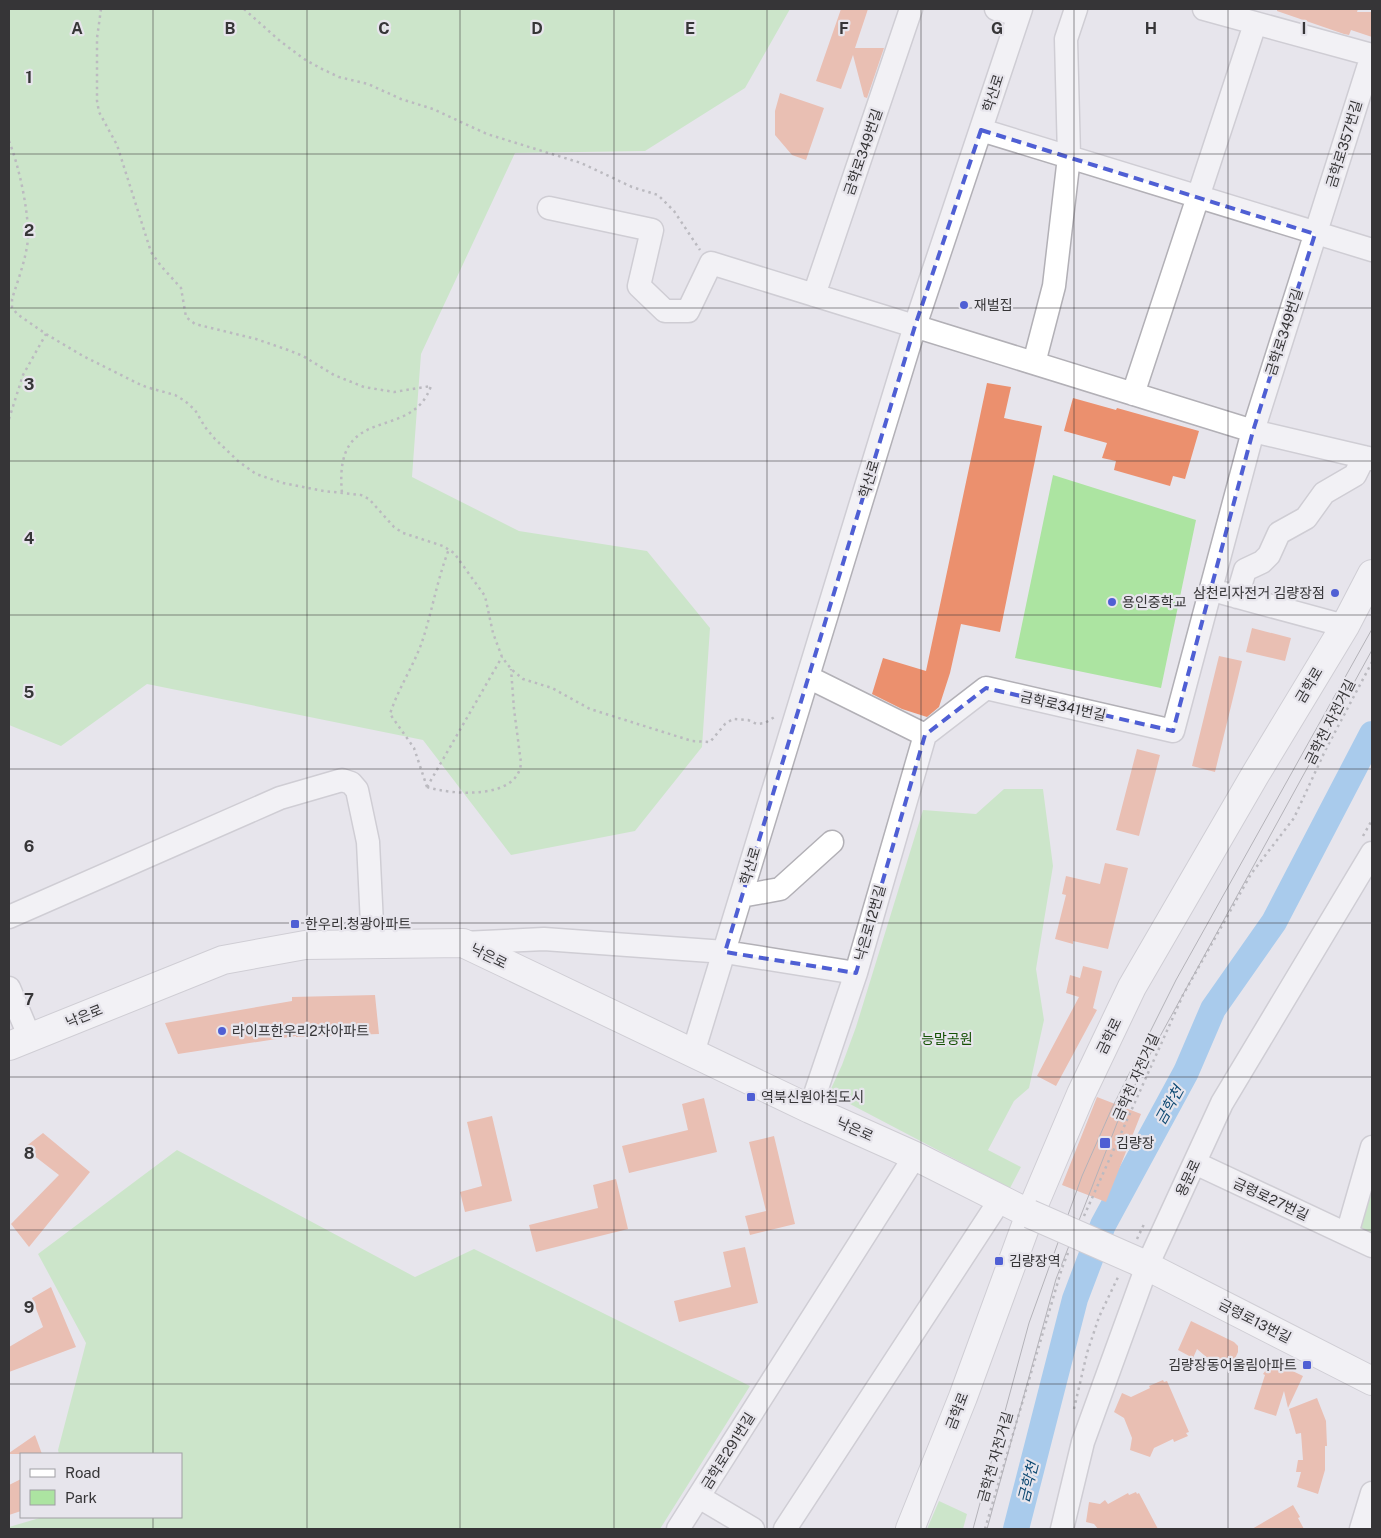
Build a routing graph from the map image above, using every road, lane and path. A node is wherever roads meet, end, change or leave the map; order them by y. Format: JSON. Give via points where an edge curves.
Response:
{"nodes":[{"id":1,"x":101,"y":9,"type":"edge"},
{"id":2,"x":244,"y":9,"type":"edge"},
{"id":3,"x":911,"y":9,"type":"edge"},
{"id":4,"x":996,"y":9,"type":"edge"},
{"id":5,"x":1076,"y":9,"type":"edge"},
{"id":6,"x":1204,"y":9,"type":"edge"},
{"id":7,"x":1020,"y":12,"type":"edge"},
{"id":8,"x":1255,"y":24,"type":"junction"},
{"id":9,"x":1372,"y":55,"type":"edge"},
{"id":10,"x":981,"y":130,"type":"junction"},
{"id":11,"x":9,"y":141,"type":"edge"},
{"id":12,"x":1069,"y":157,"type":"junction"},
{"id":13,"x":1198,"y":197,"type":"junction"},
{"id":14,"x":549,"y":208,"type":"dead end"},
{"id":15,"x":1315,"y":234,"type":"junction"},
{"id":16,"x":1372,"y":250,"type":"edge"},
{"id":17,"x":711,"y":263,"type":"junction"},
{"id":18,"x":814,"y":295,"type":"junction"},
{"id":19,"x":915,"y":326,"type":"junction"},
{"id":20,"x":46,"y":334,"type":"junction"},
{"id":21,"x":1034,"y":363,"type":"junction"},
{"id":22,"x":1133,"y":394,"type":"junction"},
{"id":23,"x":9,"y":419,"type":"edge"},
{"id":24,"x":1253,"y":431,"type":"junction"},
{"id":25,"x":1368,"y":458,"type":"edge"},
{"id":26,"x":342,"y":494,"type":"junction"},
{"id":27,"x":449,"y":549,"type":"junction"},
{"id":28,"x":1372,"y":574,"type":"edge"},
{"id":29,"x":1210,"y":590,"type":"junction"},
{"id":30,"x":1237,"y":597,"type":"junction"},
{"id":31,"x":1345,"y":626,"type":"junction"},
{"id":32,"x":502,"y":657,"type":"junction"},
{"id":33,"x":1372,"y":662,"type":"edge"},
{"id":34,"x":511,"y":669,"type":"junction"},
{"id":35,"x":808,"y":677,"type":"junction"},
{"id":36,"x":799,"y":706,"type":"junction"},
{"id":37,"x":925,"y":735,"type":"junction"},
{"id":38,"x":427,"y":787,"type":"junction"},
{"id":39,"x":832,"y":842,"type":"dead end"},
{"id":40,"x":1372,"y":853,"type":"edge"},
{"id":41,"x":741,"y":896,"type":"junction"},
{"id":42,"x":9,"y":917,"type":"edge"},
{"id":43,"x":463,"y":943,"type":"junction"},
{"id":44,"x":373,"y":944,"type":"junction"},
{"id":45,"x":725,"y":952,"type":"junction"},
{"id":46,"x":856,"y":973,"type":"junction"},
{"id":47,"x":9,"y":988,"type":"edge"},
{"id":48,"x":19,"y":1042,"type":"edge"},
{"id":49,"x":693,"y":1054,"type":"junction"},
{"id":50,"x":810,"y":1109,"type":"junction"},
{"id":51,"x":1372,"y":1147,"type":"edge"},
{"id":52,"x":915,"y":1156,"type":"junction"},
{"id":53,"x":1195,"y":1163,"type":"junction"},
{"id":54,"x":1000,"y":1200,"type":"junction"},
{"id":55,"x":1030,"y":1214,"type":"junction"},
{"id":56,"x":1082,"y":1222,"type":"dead end"},
{"id":57,"x":1347,"y":1234,"type":"junction"},
{"id":58,"x":1372,"y":1246,"type":"edge"},
{"id":59,"x":1070,"y":1249,"type":"dead end"},
{"id":60,"x":1142,"y":1264,"type":"junction"},
{"id":61,"x":1372,"y":1381,"type":"edge"},
{"id":62,"x":699,"y":1497,"type":"junction"},
{"id":63,"x":1371,"y":1501,"type":"edge"},
{"id":64,"x":678,"y":1529,"type":"edge"},
{"id":65,"x":753,"y":1529,"type":"edge"},
{"id":66,"x":785,"y":1529,"type":"edge"},
{"id":67,"x":910,"y":1529,"type":"edge"},
{"id":68,"x":985,"y":1529,"type":"edge"},
{"id":69,"x":1062,"y":1529,"type":"edge"},
{"id":70,"x":1361,"y":1529,"type":"edge"}],
"edges":[{"from":1,"to":26,"type":"path","via":[[97,38],[99,112],[117,145],[151,252],[181,288],[186,317],[203,327],[288,350],[364,387],[394,392],[431,386],[428,396],[412,410],[364,432],[350,443],[341,469]]},
{"from":2,"to":17,"type":"path","via":[[304,59],[339,77],[368,84],[487,134],[581,163],[658,195],[674,211]]},
{"from":3,"to":18,"type":"street","name":"금학로349번길"},
{"from":4,"to":7,"type":"street"},
{"from":5,"to":12,"type":"street","via":[[1066,39]]},
{"from":6,"to":8,"type":"street"},
{"from":7,"to":10,"type":"street","name":"학산로"},
{"from":8,"to":9,"type":"street"},
{"from":8,"to":13,"type":"street"},
{"from":9,"to":15,"type":"street","name":"금학로357번길"},
{"from":10,"to":12,"type":"street"},
{"from":10,"to":19,"type":"street","name":"학산로"},
{"from":11,"to":20,"type":"path","via":[[20,174],[28,238],[12,307]]},
{"from":12,"to":13,"type":"street"},
{"from":12,"to":21,"type":"street","via":[[1054,286]]},
{"from":13,"to":15,"type":"street"},
{"from":13,"to":22,"type":"street"},
{"from":14,"to":17,"type":"street","via":[[652,230],[639,286],[665,310],[688,311]]},
{"from":15,"to":16,"type":"street"},
{"from":15,"to":24,"type":"street","name":"금학로349번길"},
{"from":17,"to":18,"type":"street"},
{"from":18,"to":19,"type":"street"},
{"from":19,"to":21,"type":"street"},
{"from":19,"to":35,"type":"street","name":"학산로"},
{"from":20,"to":23,"type":"path","via":[[23,375]]},
{"from":20,"to":26,"type":"path","via":[[136,383],[185,401],[215,439],[256,474],[283,483]]},
{"from":21,"to":22,"type":"street"},
{"from":22,"to":24,"type":"street"},
{"from":24,"to":25,"type":"street"},
{"from":24,"to":29,"type":"street","name":"금학로349번길"},
{"from":25,"to":30,"type":"street","via":[[1355,475],[1324,493],[1306,518],[1278,533],[1269,555],[1245,570]]},
{"from":26,"to":27,"type":"path","via":[[369,499],[398,530]]},
{"from":27,"to":32,"type":"path","via":[[485,596]]},
{"from":27,"to":38,"type":"path","via":[[421,644],[390,714],[414,748]]},
{"from":28,"to":31,"type":"main road","name":"금학로"},
{"from":29,"to":30,"type":"street"},
{"from":29,"to":37,"type":"street","name":"금학로341번길","via":[[1172,730],[986,688]]},
{"from":30,"to":31,"type":"street"},
{"from":31,"to":55,"type":"main road","name":"금학로","via":[[1132,987],[1081,1094]]},
{"from":32,"to":34,"type":"path"},
{"from":32,"to":38,"type":"path"},
{"from":33,"to":56,"type":"path","name":"금학천 자전거길","via":[[1294,818],[1251,874],[1183,995]]},
{"from":34,"to":36,"type":"path","via":[[523,679],[552,688],[590,709],[692,741],[710,742],[725,724],[734,720],[765,723]]},
{"from":34,"to":38,"type":"path","via":[[522,763],[517,777],[483,792],[446,792]]},
{"from":35,"to":36,"type":"street","name":"학산로"},
{"from":35,"to":37,"type":"street"},
{"from":36,"to":41,"type":"street","name":"학산로"},
{"from":37,"to":46,"type":"street","name":"낙은로12번길"},
{"from":39,"to":41,"type":"street","via":[[780,890]]},
{"from":40,"to":53,"type":"street","name":"용문로","via":[[1222,1103]]},
{"from":41,"to":45,"type":"street","name":"학산로"},
{"from":42,"to":44,"type":"street","via":[[280,798],[342,780],[357,790],[367,834]]},
{"from":43,"to":44,"type":"main road","name":"낙은로"},
{"from":43,"to":45,"type":"street","via":[[544,939]]},
{"from":43,"to":49,"type":"main road","name":"낙은로"},
{"from":44,"to":48,"type":"main road","name":"낙은로","via":[[305,945],[223,960]]},
{"from":45,"to":46,"type":"street"},
{"from":45,"to":49,"type":"street","name":"학산로"},
{"from":46,"to":50,"type":"street","name":"낙은로12번길"},
{"from":47,"to":48,"type":"street"},
{"from":49,"to":50,"type":"main road","name":"낙은로"},
{"from":50,"to":52,"type":"main road","name":"낙은로"},
{"from":51,"to":57,"type":"street"},
{"from":52,"to":54,"type":"main road","name":"낙은로"},
{"from":52,"to":62,"type":"street","name":"금학로291번길"},
{"from":53,"to":57,"type":"street","name":"금령로27번길"},
{"from":53,"to":60,"type":"street","name":"용문로"},
{"from":54,"to":55,"type":"main road","name":"낙은로"},
{"from":54,"to":66,"type":"street"},
{"from":55,"to":60,"type":"main road","name":"금령로13번길","bridge":true},
{"from":55,"to":67,"type":"main road","name":"금학로","via":[[963,1398]]},
{"from":57,"to":58,"type":"street","name":"금령로27번길"},
{"from":59,"to":68,"type":"path","name":"금학천 자전거길"},
{"from":60,"to":61,"type":"main road","name":"금령로13번길"},
{"from":60,"to":69,"type":"street","name":"용문로","via":[[1082,1442]]},
{"from":62,"to":64,"type":"street"},
{"from":62,"to":65,"type":"street","name":"금학로291번길"},
{"from":63,"to":70,"type":"street"}]}
